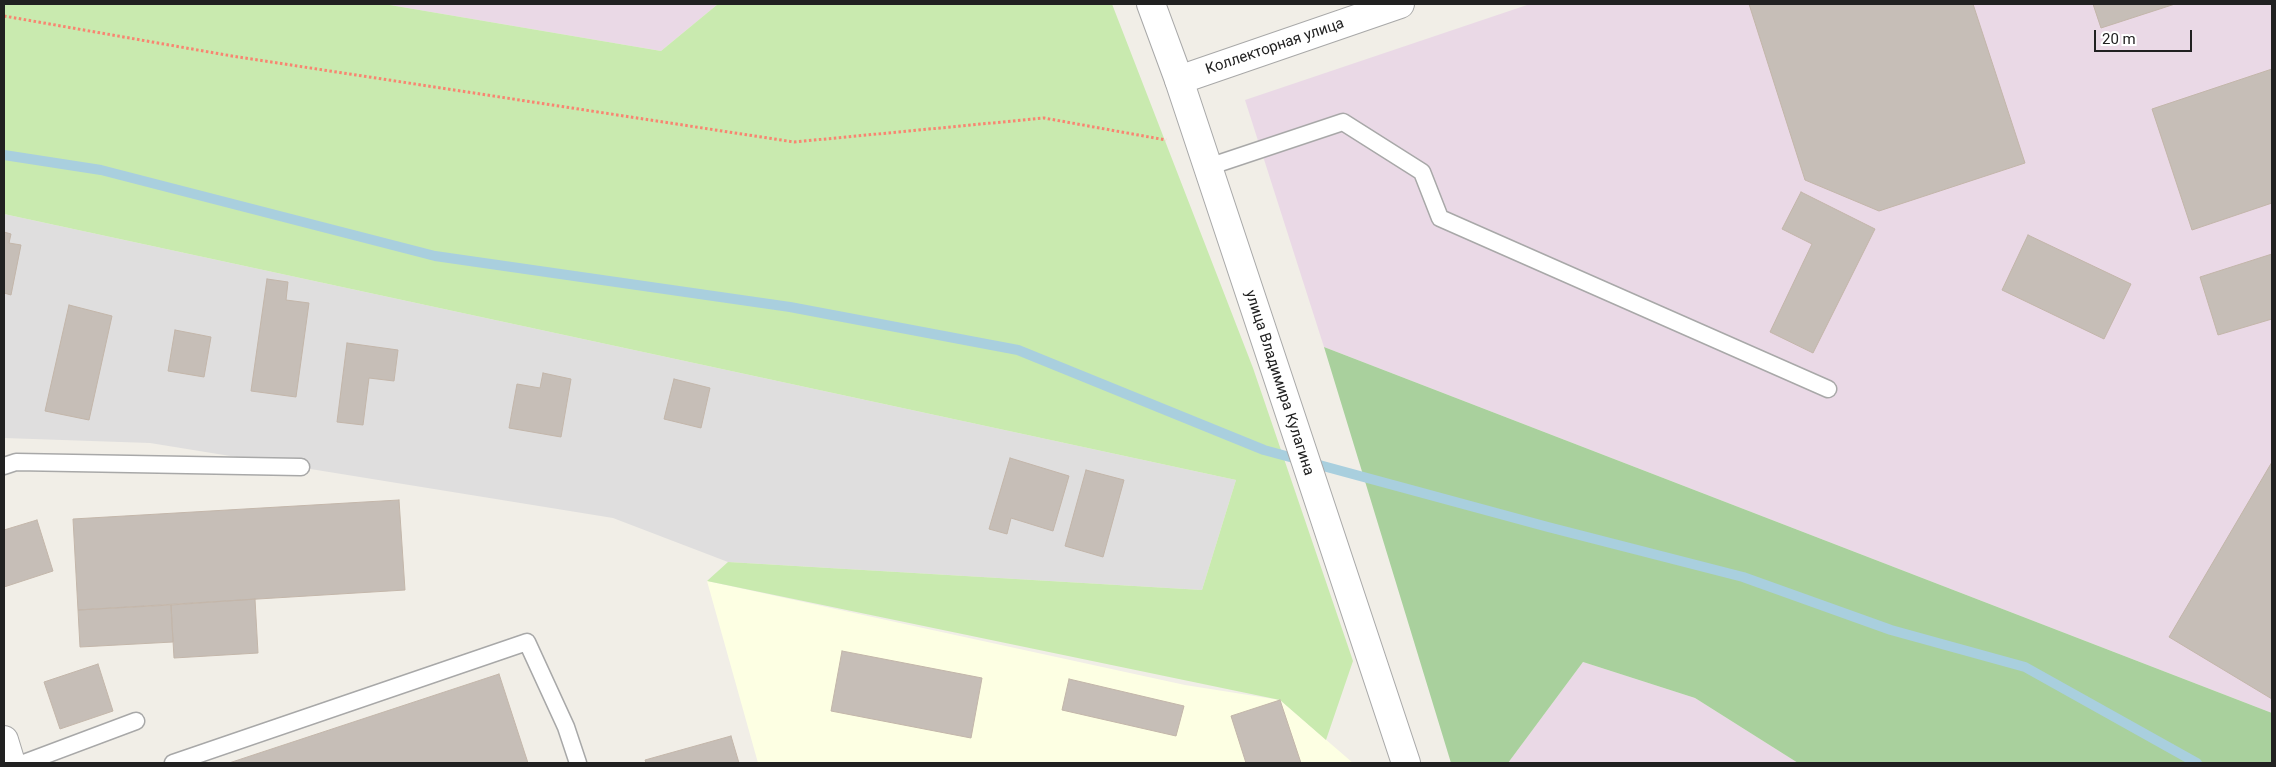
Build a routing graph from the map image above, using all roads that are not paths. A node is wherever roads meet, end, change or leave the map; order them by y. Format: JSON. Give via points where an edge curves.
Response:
{"nodes":[{"id":1,"x":1151,"y":4,"type":"edge"},
{"id":2,"x":1400,"y":4,"type":"edge"},
{"id":3,"x":1179,"y":80,"type":"junction"},
{"id":4,"x":1204,"y":157,"type":"junction"},
{"id":5,"x":1828,"y":388,"type":"dead end"},
{"id":6,"x":4,"y":466,"type":"edge"},
{"id":7,"x":301,"y":467,"type":"dead end"},
{"id":8,"x":136,"y":721,"type":"dead end"},
{"id":9,"x":4,"y":740,"type":"edge"},
{"id":10,"x":11,"y":763,"type":"edge"},
{"id":11,"x":24,"y":763,"type":"edge"},
{"id":12,"x":172,"y":763,"type":"edge"},
{"id":13,"x":578,"y":763,"type":"edge"},
{"id":14,"x":1406,"y":763,"type":"edge"}],
"edges":[{"from":1,"to":3,"type":"street","name":"улица Владимира Кулагина"},
{"from":2,"to":3,"type":"street","name":"Коллекторная улица"},
{"from":3,"to":4,"type":"street","name":"улица Владимира Кулагина"},
{"from":4,"to":5,"type":"lane","via":[[1343,122],[1422,172],[1440,218]]},
{"from":4,"to":14,"type":"street","name":"улица Владимира Кулагина"},
{"from":6,"to":7,"type":"lane","via":[[16,462]]},
{"from":8,"to":11,"type":"lane"},
{"from":9,"to":10,"type":"street"},
{"from":12,"to":13,"type":"lane","via":[[526,642],[566,727]]}]}
